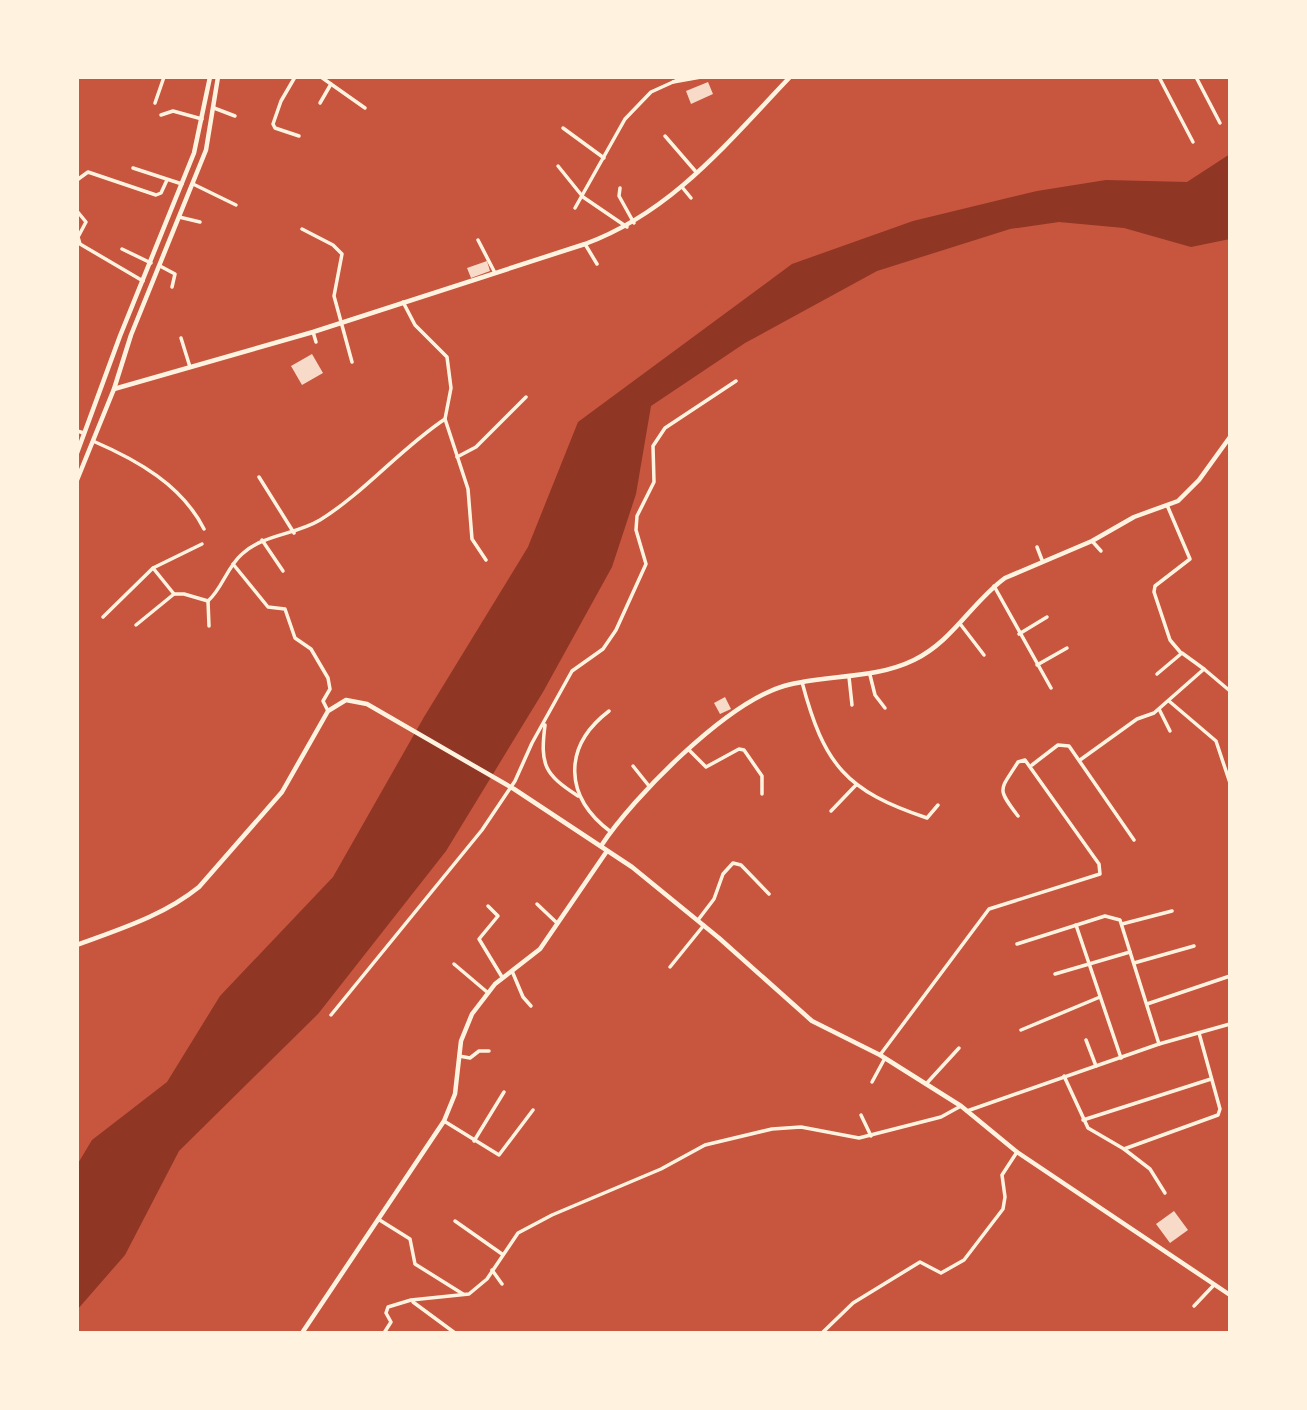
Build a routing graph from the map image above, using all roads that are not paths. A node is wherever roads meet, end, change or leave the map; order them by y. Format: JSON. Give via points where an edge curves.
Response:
{"nodes":[{"id":1,"x":164,"y":77,"type":"edge"},
{"id":2,"x":210,"y":77,"type":"edge"},
{"id":3,"x":218,"y":77,"type":"edge"},
{"id":4,"x":295,"y":77,"type":"edge"},
{"id":5,"x":320,"y":77,"type":"edge"},
{"id":6,"x":684,"y":77,"type":"edge"},
{"id":7,"x":701,"y":77,"type":"edge"},
{"id":8,"x":790,"y":77,"type":"edge"},
{"id":9,"x":1159,"y":77,"type":"edge"},
{"id":10,"x":1196,"y":77,"type":"edge"},
{"id":11,"x":668,"y":83,"type":"junction"},
{"id":12,"x":331,"y":84,"type":"junction"},
{"id":13,"x":155,"y":103,"type":"dead end"},
{"id":14,"x":320,"y":103,"type":"dead end"},
{"id":15,"x":214,"y":108,"type":"junction"},
{"id":16,"x":365,"y":108,"type":"dead end"},
{"id":17,"x":160,"y":115,"type":"dead end"},
{"id":18,"x":235,"y":116,"type":"dead end"},
{"id":19,"x":202,"y":119,"type":"junction"},
{"id":20,"x":1220,"y":123,"type":"dead end"},
{"id":21,"x":563,"y":128,"type":"dead end"},
{"id":22,"x":299,"y":136,"type":"dead end"},
{"id":23,"x":665,"y":136,"type":"dead end"},
{"id":24,"x":1193,"y":142,"type":"dead end"},
{"id":25,"x":604,"y":158,"type":"junction"},
{"id":26,"x":558,"y":166,"type":"dead end"},
{"id":27,"x":133,"y":169,"type":"dead end"},
{"id":28,"x":697,"y":173,"type":"junction"},
{"id":29,"x":77,"y":180,"type":"edge"},
{"id":30,"x":167,"y":180,"type":"junction"},
{"id":31,"x":182,"y":184,"type":"junction"},
{"id":32,"x":193,"y":184,"type":"junction"},
{"id":33,"x":682,"y":187,"type":"junction"},
{"id":34,"x":620,"y":188,"type":"dead end"},
{"id":35,"x":583,"y":197,"type":"junction"},
{"id":36,"x":691,"y":198,"type":"dead end"},
{"id":37,"x":236,"y":205,"type":"dead end"},
{"id":38,"x":575,"y":208,"type":"dead end"},
{"id":39,"x":77,"y":211,"type":"edge"},
{"id":40,"x":180,"y":216,"type":"junction"},
{"id":41,"x":200,"y":222,"type":"dead end"},
{"id":42,"x":634,"y":223,"type":"junction"},
{"id":43,"x":627,"y":227,"type":"junction"},
{"id":44,"x":302,"y":229,"type":"dead end"},
{"id":45,"x":478,"y":240,"type":"dead end"},
{"id":46,"x":585,"y":244,"type":"junction"},
{"id":47,"x":122,"y":249,"type":"dead end"},
{"id":48,"x":151,"y":263,"type":"junction"},
{"id":49,"x":597,"y":264,"type":"dead end"},
{"id":50,"x":160,"y":266,"type":"junction"},
{"id":51,"x":494,"y":271,"type":"junction"},
{"id":52,"x":143,"y":281,"type":"junction"},
{"id":53,"x":172,"y":287,"type":"dead end"},
{"id":54,"x":134,"y":301,"type":"junction"},
{"id":55,"x":403,"y":302,"type":"junction"},
{"id":56,"x":144,"y":304,"type":"junction"},
{"id":57,"x":341,"y":321,"type":"junction"},
{"id":58,"x":313,"y":331,"type":"junction"},
{"id":59,"x":181,"y":338,"type":"dead end"},
{"id":60,"x":316,"y":341,"type":"dead end"},
{"id":61,"x":352,"y":362,"type":"dead end"},
{"id":62,"x":190,"y":366,"type":"junction"},
{"id":63,"x":736,"y":381,"type":"dead end"},
{"id":64,"x":114,"y":388,"type":"junction"},
{"id":65,"x":526,"y":397,"type":"dead end"},
{"id":66,"x":445,"y":419,"type":"junction"},
{"id":67,"x":77,"y":431,"type":"edge"},
{"id":68,"x":84,"y":433,"type":"junction"},
{"id":69,"x":1230,"y":437,"type":"edge"},
{"id":70,"x":93,"y":441,"type":"junction"},
{"id":71,"x":77,"y":453,"type":"edge"},
{"id":72,"x":457,"y":457,"type":"junction"},
{"id":73,"x":259,"y":477,"type":"dead end"},
{"id":74,"x":77,"y":480,"type":"edge"},
{"id":75,"x":1167,"y":505,"type":"junction"},
{"id":76,"x":204,"y":529,"type":"dead end"},
{"id":77,"x":294,"y":533,"type":"junction"},
{"id":78,"x":262,"y":540,"type":"junction"},
{"id":79,"x":1092,"y":541,"type":"junction"},
{"id":80,"x":202,"y":544,"type":"dead end"},
{"id":81,"x":1037,"y":547,"type":"dead end"},
{"id":82,"x":1101,"y":551,"type":"dead end"},
{"id":83,"x":1042,"y":560,"type":"junction"},
{"id":84,"x":486,"y":561,"type":"dead end"},
{"id":85,"x":233,"y":564,"type":"junction"},
{"id":86,"x":153,"y":568,"type":"junction"},
{"id":87,"x":283,"y":571,"type":"dead end"},
{"id":88,"x":994,"y":586,"type":"junction"},
{"id":89,"x":174,"y":594,"type":"junction"},
{"id":90,"x":208,"y":601,"type":"junction"},
{"id":91,"x":103,"y":617,"type":"dead end"},
{"id":92,"x":1046,"y":617,"type":"dead end"},
{"id":93,"x":136,"y":625,"type":"dead end"},
{"id":94,"x":961,"y":625,"type":"junction"},
{"id":95,"x":209,"y":626,"type":"dead end"},
{"id":96,"x":1019,"y":634,"type":"junction"},
{"id":97,"x":1067,"y":648,"type":"dead end"},
{"id":98,"x":1181,"y":653,"type":"junction"},
{"id":99,"x":984,"y":655,"type":"dead end"},
{"id":100,"x":1037,"y":665,"type":"junction"},
{"id":101,"x":1204,"y":669,"type":"junction"},
{"id":102,"x":1157,"y":674,"type":"dead end"},
{"id":103,"x":870,"y":675,"type":"junction"},
{"id":104,"x":849,"y":677,"type":"junction"},
{"id":105,"x":802,"y":682,"type":"junction"},
{"id":106,"x":1051,"y":688,"type":"dead end"},
{"id":107,"x":1230,"y":691,"type":"edge"},
{"id":108,"x":1168,"y":700,"type":"junction"},
{"id":109,"x":852,"y":705,"type":"dead end"},
{"id":110,"x":885,"y":708,"type":"dead end"},
{"id":111,"x":1159,"y":709,"type":"junction"},
{"id":112,"x":328,"y":710,"type":"junction"},
{"id":113,"x":609,"y":711,"type":"dead end"},
{"id":114,"x":545,"y":720,"type":"junction"},
{"id":115,"x":1170,"y":731,"type":"dead end"},
{"id":116,"x":689,"y":750,"type":"junction"},
{"id":117,"x":1080,"y":760,"type":"junction"},
{"id":118,"x":1031,"y":765,"type":"junction"},
{"id":119,"x":633,"y":766,"type":"dead end"},
{"id":120,"x":1230,"y":783,"type":"edge"},
{"id":121,"x":856,"y":785,"type":"junction"},
{"id":122,"x":649,"y":786,"type":"junction"},
{"id":123,"x":762,"y":794,"type":"dead end"},
{"id":124,"x":579,"y":797,"type":"junction"},
{"id":125,"x":937,"y":805,"type":"dead end"},
{"id":126,"x":831,"y":811,"type":"dead end"},
{"id":127,"x":1018,"y":816,"type":"dead end"},
{"id":128,"x":611,"y":832,"type":"junction"},
{"id":129,"x":1134,"y":840,"type":"dead end"},
{"id":130,"x":601,"y":846,"type":"junction"},
{"id":131,"x":607,"y":850,"type":"junction"},
{"id":132,"x":769,"y":894,"type":"dead end"},
{"id":133,"x":537,"y":904,"type":"dead end"},
{"id":134,"x":488,"y":906,"type":"dead end"},
{"id":135,"x":1172,"y":911,"type":"dead end"},
{"id":136,"x":698,"y":920,"type":"junction"},
{"id":137,"x":556,"y":923,"type":"junction"},
{"id":138,"x":1122,"y":923,"type":"junction"},
{"id":139,"x":704,"y":925,"type":"junction"},
{"id":140,"x":1076,"y":925,"type":"junction"},
{"id":141,"x":1017,"y":944,"type":"dead end"},
{"id":142,"x":77,"y":945,"type":"edge"},
{"id":143,"x":1194,"y":946,"type":"dead end"},
{"id":144,"x":1130,"y":952,"type":"junction"},
{"id":145,"x":1134,"y":963,"type":"junction"},
{"id":146,"x":454,"y":964,"type":"dead end"},
{"id":147,"x":1089,"y":964,"type":"junction"},
{"id":148,"x":670,"y":967,"type":"dead end"},
{"id":149,"x":512,"y":971,"type":"junction"},
{"id":150,"x":1055,"y":974,"type":"dead end"},
{"id":151,"x":1230,"y":976,"type":"edge"},
{"id":152,"x":502,"y":977,"type":"junction"},
{"id":153,"x":487,"y":992,"type":"junction"},
{"id":154,"x":1100,"y":997,"type":"junction"},
{"id":155,"x":1147,"y":1004,"type":"junction"},
{"id":156,"x":531,"y":1006,"type":"dead end"},
{"id":157,"x":331,"y":1015,"type":"dead end"},
{"id":158,"x":1230,"y":1024,"type":"edge"},
{"id":159,"x":1021,"y":1030,"type":"dead end"},
{"id":160,"x":1199,"y":1033,"type":"junction"},
{"id":161,"x":1086,"y":1040,"type":"dead end"},
{"id":162,"x":1159,"y":1044,"type":"junction"},
{"id":163,"x":959,"y":1048,"type":"dead end"},
{"id":164,"x":489,"y":1051,"type":"dead end"},
{"id":165,"x":459,"y":1056,"type":"junction"},
{"id":166,"x":883,"y":1057,"type":"junction"},
{"id":167,"x":1121,"y":1058,"type":"junction"},
{"id":168,"x":1096,"y":1066,"type":"junction"},
{"id":169,"x":1064,"y":1076,"type":"junction"},
{"id":170,"x":1211,"y":1079,"type":"junction"},
{"id":171,"x":872,"y":1082,"type":"dead end"},
{"id":172,"x":926,"y":1084,"type":"junction"},
{"id":173,"x":504,"y":1092,"type":"dead end"},
{"id":174,"x":961,"y":1106,"type":"junction"},
{"id":175,"x":533,"y":1110,"type":"dead end"},
{"id":176,"x":967,"y":1111,"type":"junction"},
{"id":177,"x":861,"y":1115,"type":"dead end"},
{"id":178,"x":1082,"y":1120,"type":"junction"},
{"id":179,"x":444,"y":1121,"type":"junction"},
{"id":180,"x":871,"y":1136,"type":"junction"},
{"id":181,"x":473,"y":1141,"type":"junction"},
{"id":182,"x":1124,"y":1149,"type":"junction"},
{"id":183,"x":1017,"y":1152,"type":"junction"},
{"id":184,"x":1165,"y":1193,"type":"dead end"},
{"id":185,"x":378,"y":1219,"type":"junction"},
{"id":186,"x":455,"y":1222,"type":"dead end"},
{"id":187,"x":502,"y":1254,"type":"junction"},
{"id":188,"x":492,"y":1270,"type":"junction"},
{"id":189,"x":502,"y":1284,"type":"dead end"},
{"id":190,"x":1213,"y":1286,"type":"junction"},
{"id":191,"x":464,"y":1295,"type":"junction"},
{"id":192,"x":1230,"y":1295,"type":"edge"},
{"id":193,"x":411,"y":1300,"type":"junction"},
{"id":194,"x":1194,"y":1306,"type":"dead end"},
{"id":195,"x":302,"y":1333,"type":"edge"},
{"id":196,"x":384,"y":1333,"type":"edge"},
{"id":197,"x":455,"y":1333,"type":"edge"},
{"id":198,"x":822,"y":1333,"type":"edge"}],
"edges":[{"from":1,"to":13,"type":"street"},
{"from":2,"to":19,"type":"street"},
{"from":3,"to":15,"type":"street"},
{"from":4,"to":22,"type":"street","via":[[273,124]]},
{"from":5,"to":12,"type":"street"},
{"from":6,"to":11,"type":"street"},
{"from":7,"to":11,"type":"street"},
{"from":8,"to":28,"type":"street"},
{"from":9,"to":24,"type":"street"},
{"from":10,"to":20,"type":"street"},
{"from":11,"to":25,"type":"street","via":[[651,92],[625,119]]},
{"from":12,"to":14,"type":"street"},
{"from":12,"to":16,"type":"street"},
{"from":15,"to":18,"type":"street"},
{"from":15,"to":32,"type":"street"},
{"from":17,"to":19,"type":"street","via":[[173,111]]},
{"from":19,"to":31,"type":"street"},
{"from":21,"to":25,"type":"street"},
{"from":23,"to":28,"type":"street"},
{"from":25,"to":35,"type":"street"},
{"from":26,"to":35,"type":"street"},
{"from":27,"to":30,"type":"street"},
{"from":28,"to":33,"type":"street"},
{"from":29,"to":30,"type":"street","via":[[88,172],[156,195]]},
{"from":30,"to":31,"type":"street"},
{"from":31,"to":48,"type":"street"},
{"from":32,"to":37,"type":"street"},
{"from":32,"to":40,"type":"street"},
{"from":33,"to":36,"type":"street"},
{"from":33,"to":42,"type":"street"},
{"from":34,"to":42,"type":"street","via":[[619,197]]},
{"from":35,"to":38,"type":"street"},
{"from":35,"to":43,"type":"street"},
{"from":39,"to":52,"type":"street","via":[[86,222],[78,237],[80,244]]},
{"from":40,"to":41,"type":"street"},
{"from":40,"to":50,"type":"street"},
{"from":42,"to":43,"type":"street"},
{"from":43,"to":46,"type":"street"},
{"from":44,"to":57,"type":"street","via":[[342,254],[334,296]]},
{"from":45,"to":51,"type":"street"},
{"from":46,"to":49,"type":"street"},
{"from":46,"to":51,"type":"street"},
{"from":47,"to":48,"type":"street"},
{"from":48,"to":52,"type":"street"},
{"from":50,"to":53,"type":"street","via":[[175,274]]},
{"from":50,"to":56,"type":"street"},
{"from":51,"to":55,"type":"street"},
{"from":52,"to":54,"type":"street"},
{"from":54,"to":56,"type":"street"},
{"from":54,"to":68,"type":"street"},
{"from":55,"to":57,"type":"street"},
{"from":55,"to":66,"type":"street","via":[[415,325],[447,356],[451,388]]},
{"from":56,"to":64,"type":"street"},
{"from":57,"to":58,"type":"street"},
{"from":57,"to":61,"type":"street"},
{"from":58,"to":60,"type":"street"},
{"from":58,"to":62,"type":"street"},
{"from":59,"to":62,"type":"street"},
{"from":62,"to":64,"type":"street"},
{"from":63,"to":114,"type":"street","via":[[665,428],[653,446],[654,482],[637,516],[636,530],[646,564],[616,630],[603,649],[572,671]]},
{"from":64,"to":70,"type":"street"},
{"from":65,"to":72,"type":"street","via":[[476,447]]},
{"from":66,"to":72,"type":"street"},
{"from":66,"to":77,"type":"street","via":[[330,513]]},
{"from":67,"to":68,"type":"street"},
{"from":68,"to":71,"type":"street"},
{"from":69,"to":75,"type":"street","via":[[1185,496]]},
{"from":70,"to":74,"type":"street"},
{"from":70,"to":76,"type":"street","via":[[126,456],[178,491]]},
{"from":72,"to":84,"type":"street","via":[[468,489],[472,539]]},
{"from":73,"to":77,"type":"street"},
{"from":75,"to":79,"type":"street"},
{"from":75,"to":98,"type":"street","via":[[1190,559],[1155,586],[1154,592],[1170,640]]},
{"from":77,"to":78,"type":"street"},
{"from":78,"to":85,"type":"street"},
{"from":78,"to":87,"type":"street"},
{"from":79,"to":82,"type":"street"},
{"from":79,"to":83,"type":"street"},
{"from":80,"to":86,"type":"street"},
{"from":81,"to":83,"type":"street"},
{"from":83,"to":88,"type":"street"},
{"from":85,"to":90,"type":"street"},
{"from":85,"to":112,"type":"street","via":[[268,607],[285,609],[295,638],[311,649],[328,678],[330,689],[323,700]]},
{"from":86,"to":89,"type":"street"},
{"from":86,"to":91,"type":"street"},
{"from":88,"to":94,"type":"street"},
{"from":88,"to":96,"type":"street"},
{"from":89,"to":90,"type":"street"},
{"from":89,"to":93,"type":"street"},
{"from":90,"to":95,"type":"street"},
{"from":92,"to":96,"type":"street"},
{"from":94,"to":99,"type":"street"},
{"from":94,"to":103,"type":"street","via":[[928,653]]},
{"from":96,"to":100,"type":"street"},
{"from":97,"to":100,"type":"street"},
{"from":98,"to":101,"type":"street"},
{"from":98,"to":102,"type":"street"},
{"from":100,"to":106,"type":"street"},
{"from":101,"to":107,"type":"street"},
{"from":101,"to":108,"type":"street"},
{"from":103,"to":104,"type":"street"},
{"from":103,"to":110,"type":"street"},
{"from":104,"to":105,"type":"street"},
{"from":104,"to":109,"type":"street"},
{"from":105,"to":116,"type":"street","via":[[760,696]]},
{"from":105,"to":121,"type":"street","via":[[813,722],[832,760]]},
{"from":108,"to":111,"type":"street"},
{"from":108,"to":120,"type":"street","via":[[1216,741]]},
{"from":111,"to":115,"type":"street"},
{"from":111,"to":117,"type":"street","via":[[1137,719]]},
{"from":112,"to":130,"type":"street","via":[[346,700],[367,704]]},
{"from":112,"to":142,"type":"street","via":[[282,792],[199,887],[148,919]]},
{"from":113,"to":124,"type":"street","via":[[592,725],[581,745],[575,763]]},
{"from":114,"to":124,"type":"street","via":[[542,747],[546,768],[554,780]]},
{"from":114,"to":157,"type":"street","via":[[515,781],[482,830]]},
{"from":116,"to":122,"type":"street"},
{"from":116,"to":123,"type":"street","via":[[706,767],[744,750],[762,776]]},
{"from":117,"to":118,"type":"street","via":[[1062,743]]},
{"from":117,"to":129,"type":"street"},
{"from":118,"to":127,"type":"street","via":[[1025,760],[1018,762],[1001,787]]},
{"from":118,"to":166,"type":"street","via":[[1099,864],[1100,874],[989,909]]},
{"from":119,"to":122,"type":"street"},
{"from":121,"to":125,"type":"street","via":[[888,805],[927,818]]},
{"from":121,"to":126,"type":"street"},
{"from":122,"to":128,"type":"street"},
{"from":124,"to":128,"type":"street","via":[[596,821]]},
{"from":128,"to":130,"type":"street"},
{"from":130,"to":131,"type":"street"},
{"from":131,"to":136,"type":"street"},
{"from":131,"to":137,"type":"street"},
{"from":132,"to":136,"type":"street","via":[[741,865],[733,863]]},
{"from":133,"to":137,"type":"street"},
{"from":134,"to":152,"type":"street","via":[[498,915],[479,939]]},
{"from":135,"to":138,"type":"street"},
{"from":136,"to":139,"type":"street"},
{"from":137,"to":149,"type":"street","via":[[540,948]]},
{"from":138,"to":140,"type":"street","via":[[1110,915]]},
{"from":138,"to":144,"type":"street"},
{"from":139,"to":148,"type":"street"},
{"from":139,"to":166,"type":"street","via":[[812,1021]]},
{"from":140,"to":141,"type":"street"},
{"from":140,"to":147,"type":"street"},
{"from":143,"to":145,"type":"street"},
{"from":144,"to":145,"type":"street"},
{"from":144,"to":147,"type":"street"},
{"from":145,"to":155,"type":"street"},
{"from":146,"to":153,"type":"street"},
{"from":147,"to":150,"type":"street"},
{"from":147,"to":154,"type":"street"},
{"from":149,"to":152,"type":"street"},
{"from":149,"to":156,"type":"street"},
{"from":151,"to":155,"type":"street"},
{"from":152,"to":153,"type":"street"},
{"from":153,"to":165,"type":"street","via":[[466,1027]]},
{"from":154,"to":159,"type":"street"},
{"from":154,"to":167,"type":"street"},
{"from":155,"to":162,"type":"street"},
{"from":158,"to":160,"type":"street"},
{"from":160,"to":162,"type":"street"},
{"from":160,"to":170,"type":"street"},
{"from":161,"to":168,"type":"street"},
{"from":162,"to":167,"type":"street"},
{"from":163,"to":172,"type":"street"},
{"from":164,"to":165,"type":"street","via":[[470,1058]]},
{"from":165,"to":179,"type":"street","via":[[455,1094]]},
{"from":166,"to":171,"type":"street"},
{"from":166,"to":172,"type":"street"},
{"from":167,"to":168,"type":"street"},
{"from":168,"to":169,"type":"street"},
{"from":169,"to":176,"type":"street"},
{"from":169,"to":178,"type":"street"},
{"from":170,"to":178,"type":"street"},
{"from":170,"to":182,"type":"street","via":[[1218,1115]]},
{"from":172,"to":174,"type":"street"},
{"from":173,"to":181,"type":"street"},
{"from":174,"to":176,"type":"street"},
{"from":174,"to":180,"type":"street"},
{"from":175,"to":181,"type":"street","via":[[501,1154]]},
{"from":176,"to":183,"type":"street"},
{"from":177,"to":180,"type":"street"},
{"from":178,"to":182,"type":"street"},
{"from":179,"to":181,"type":"street"},
{"from":179,"to":185,"type":"street"},
{"from":180,"to":187,"type":"street","via":[[848,1138],[801,1127],[705,1145],[528,1227],[514,1236]]},
{"from":182,"to":184,"type":"street","via":[[1150,1170]]},
{"from":183,"to":190,"type":"street"},
{"from":183,"to":198,"type":"street","via":[[1002,1175],[1003,1209],[964,1260],[941,1273],[920,1262],[853,1303]]},
{"from":185,"to":191,"type":"street","via":[[407,1236],[415,1264]]},
{"from":185,"to":195,"type":"street"},
{"from":186,"to":187,"type":"street"},
{"from":187,"to":188,"type":"street"},
{"from":188,"to":189,"type":"street"},
{"from":188,"to":191,"type":"street","via":[[478,1288]]},
{"from":190,"to":192,"type":"street"},
{"from":190,"to":194,"type":"street"},
{"from":191,"to":193,"type":"street"},
{"from":193,"to":196,"type":"street","via":[[386,1310],[391,1322]]},
{"from":193,"to":197,"type":"street"}]}
